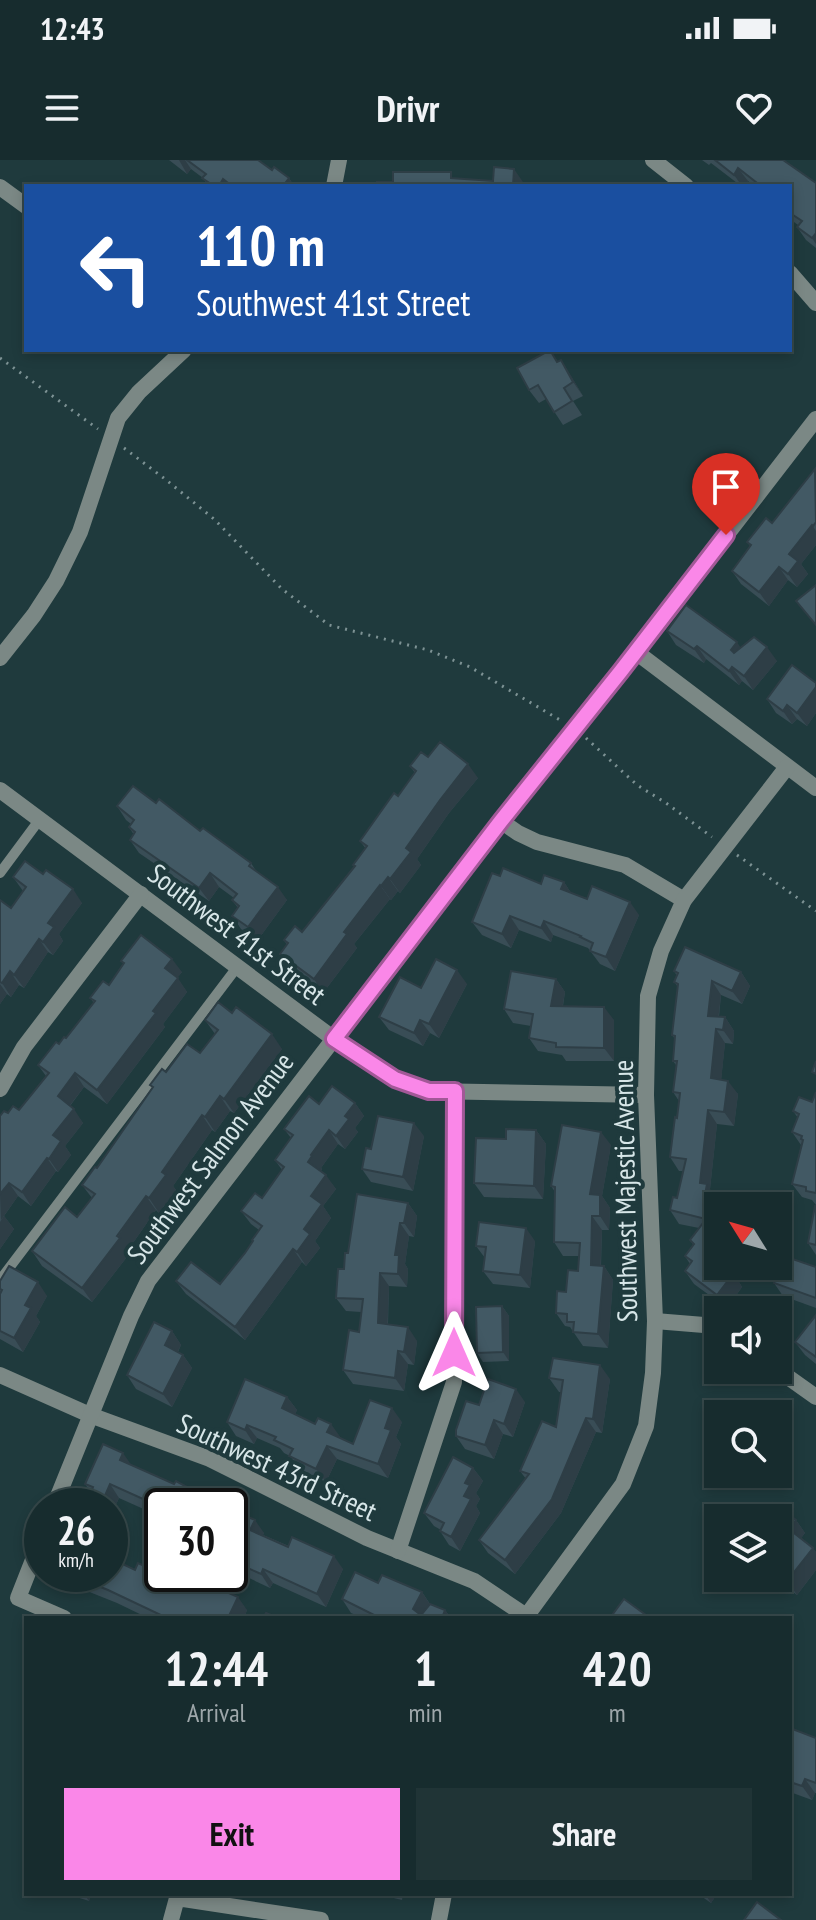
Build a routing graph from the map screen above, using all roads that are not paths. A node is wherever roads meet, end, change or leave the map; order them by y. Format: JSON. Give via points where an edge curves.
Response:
{"nodes":[{"id":1,"x":339,"y":160,"type":"edge"},
{"id":2,"x":653,"y":160,"type":"edge"},
{"id":3,"x":334,"y":184,"type":"edge"},
{"id":4,"x":683,"y":184,"type":"edge"},
{"id":5,"x":0,"y":187,"type":"edge"},
{"id":6,"x":24,"y":205,"type":"edge"},
{"id":7,"x":792,"y":275,"type":"edge"},
{"id":8,"x":816,"y":303,"type":"edge"},
{"id":9,"x":182,"y":352,"type":"edge"},
{"id":10,"x":816,"y":419,"type":"edge"},
{"id":11,"x":636,"y":652,"type":"junction"},
{"id":12,"x":0,"y":658,"type":"edge"},
{"id":13,"x":787,"y":767,"type":"junction"},
{"id":14,"x":816,"y":788,"type":"edge"},
{"id":15,"x":0,"y":790,"type":"edge"},
{"id":16,"x":40,"y":819,"type":"junction"},
{"id":17,"x":501,"y":821,"type":"junction"},
{"id":18,"x":0,"y":873,"type":"edge"},
{"id":19,"x":141,"y":894,"type":"junction"},
{"id":20,"x":684,"y":900,"type":"junction"},
{"id":21,"x":238,"y":966,"type":"junction"},
{"id":22,"x":334,"y":1039,"type":"junction"},
{"id":23,"x":0,"y":1089,"type":"edge"},
{"id":24,"x":455,"y":1091,"type":"junction"},
{"id":25,"x":646,"y":1095,"type":"junction"},
{"id":26,"x":0,"y":1280,"type":"edge"},
{"id":27,"x":655,"y":1321,"type":"junction"},
{"id":28,"x":704,"y":1325,"type":"edge"},
{"id":29,"x":0,"y":1375,"type":"edge"},
{"id":30,"x":792,"y":1380,"type":"edge"},
{"id":31,"x":816,"y":1397,"type":"edge"},
{"id":32,"x":90,"y":1415,"type":"junction"},
{"id":33,"x":61,"y":1488,"type":"edge"},
{"id":34,"x":398,"y":1551,"type":"junction"},
{"id":35,"x":24,"y":1583,"type":"edge"},
{"id":36,"x":59,"y":1616,"type":"edge"},
{"id":37,"x":525,"y":1616,"type":"edge"},
{"id":38,"x":527,"y":1616,"type":"edge"},
{"id":39,"x":444,"y":1896,"type":"edge"},
{"id":40,"x":171,"y":1920,"type":"edge"},
{"id":41,"x":321,"y":1920,"type":"edge"},
{"id":42,"x":439,"y":1920,"type":"edge"}],
"edges":[{"from":1,"to":3,"type":"street"},
{"from":2,"to":4,"type":"street"},
{"from":5,"to":6,"type":"street"},
{"from":7,"to":8,"type":"street"},
{"from":9,"to":12,"type":"street","via":[[118,418],[80,532],[56,581]]},
{"from":10,"to":11,"type":"street","name":"Southwest Salmon Avenue"},
{"from":11,"to":13,"type":"street"},
{"from":11,"to":17,"type":"street","name":"Southwest Salmon Avenue"},
{"from":13,"to":14,"type":"street"},
{"from":13,"to":20,"type":"street","name":"Southwest Majestic Avenue"},
{"from":15,"to":16,"type":"street","name":"Southwest 41st Street"},
{"from":16,"to":18,"type":"lane"},
{"from":16,"to":19,"type":"street","name":"Southwest 41st Street"},
{"from":17,"to":20,"type":"street","via":[[537,842],[625,865]]},
{"from":17,"to":22,"type":"street","name":"Southwest Salmon Avenue"},
{"from":19,"to":21,"type":"street","name":"Southwest 41st Street"},
{"from":19,"to":23,"type":"street","via":[[24,1047]]},
{"from":20,"to":25,"type":"street","name":"Southwest Majestic Avenue","via":[[648,996]]},
{"from":21,"to":22,"type":"street","name":"Southwest 41st Street"},
{"from":21,"to":26,"type":"lane"},
{"from":22,"to":24,"type":"street","name":"Southwest 41st Street","via":[[395,1079],[429,1091]]},
{"from":22,"to":32,"type":"street","name":"Southwest Salmon Avenue","via":[[148,1281]]},
{"from":24,"to":25,"type":"street","name":"Southwest 41st Street"},
{"from":24,"to":34,"type":"street","via":[[454,1382]]},
{"from":25,"to":27,"type":"street","name":"Southwest Majestic Avenue"},
{"from":27,"to":28,"type":"street"},
{"from":27,"to":38,"type":"street","name":"Southwest Majestic Avenue","via":[[646,1426],[623,1484]]},
{"from":29,"to":32,"type":"street","name":"Southwest 43rd Street"},
{"from":30,"to":31,"type":"street"},
{"from":32,"to":33,"type":"street","name":"Southwest Salmon Avenue"},
{"from":32,"to":34,"type":"street","name":"Southwest 43rd Street","via":[[210,1459]]},
{"from":34,"to":37,"type":"street","name":"Southwest 43rd Street","via":[[474,1581]]},
{"from":35,"to":36,"type":"street","via":[[18,1598]]},
{"from":39,"to":42,"type":"street"},
{"from":40,"to":41,"type":"street","via":[[177,1898]]}]}
